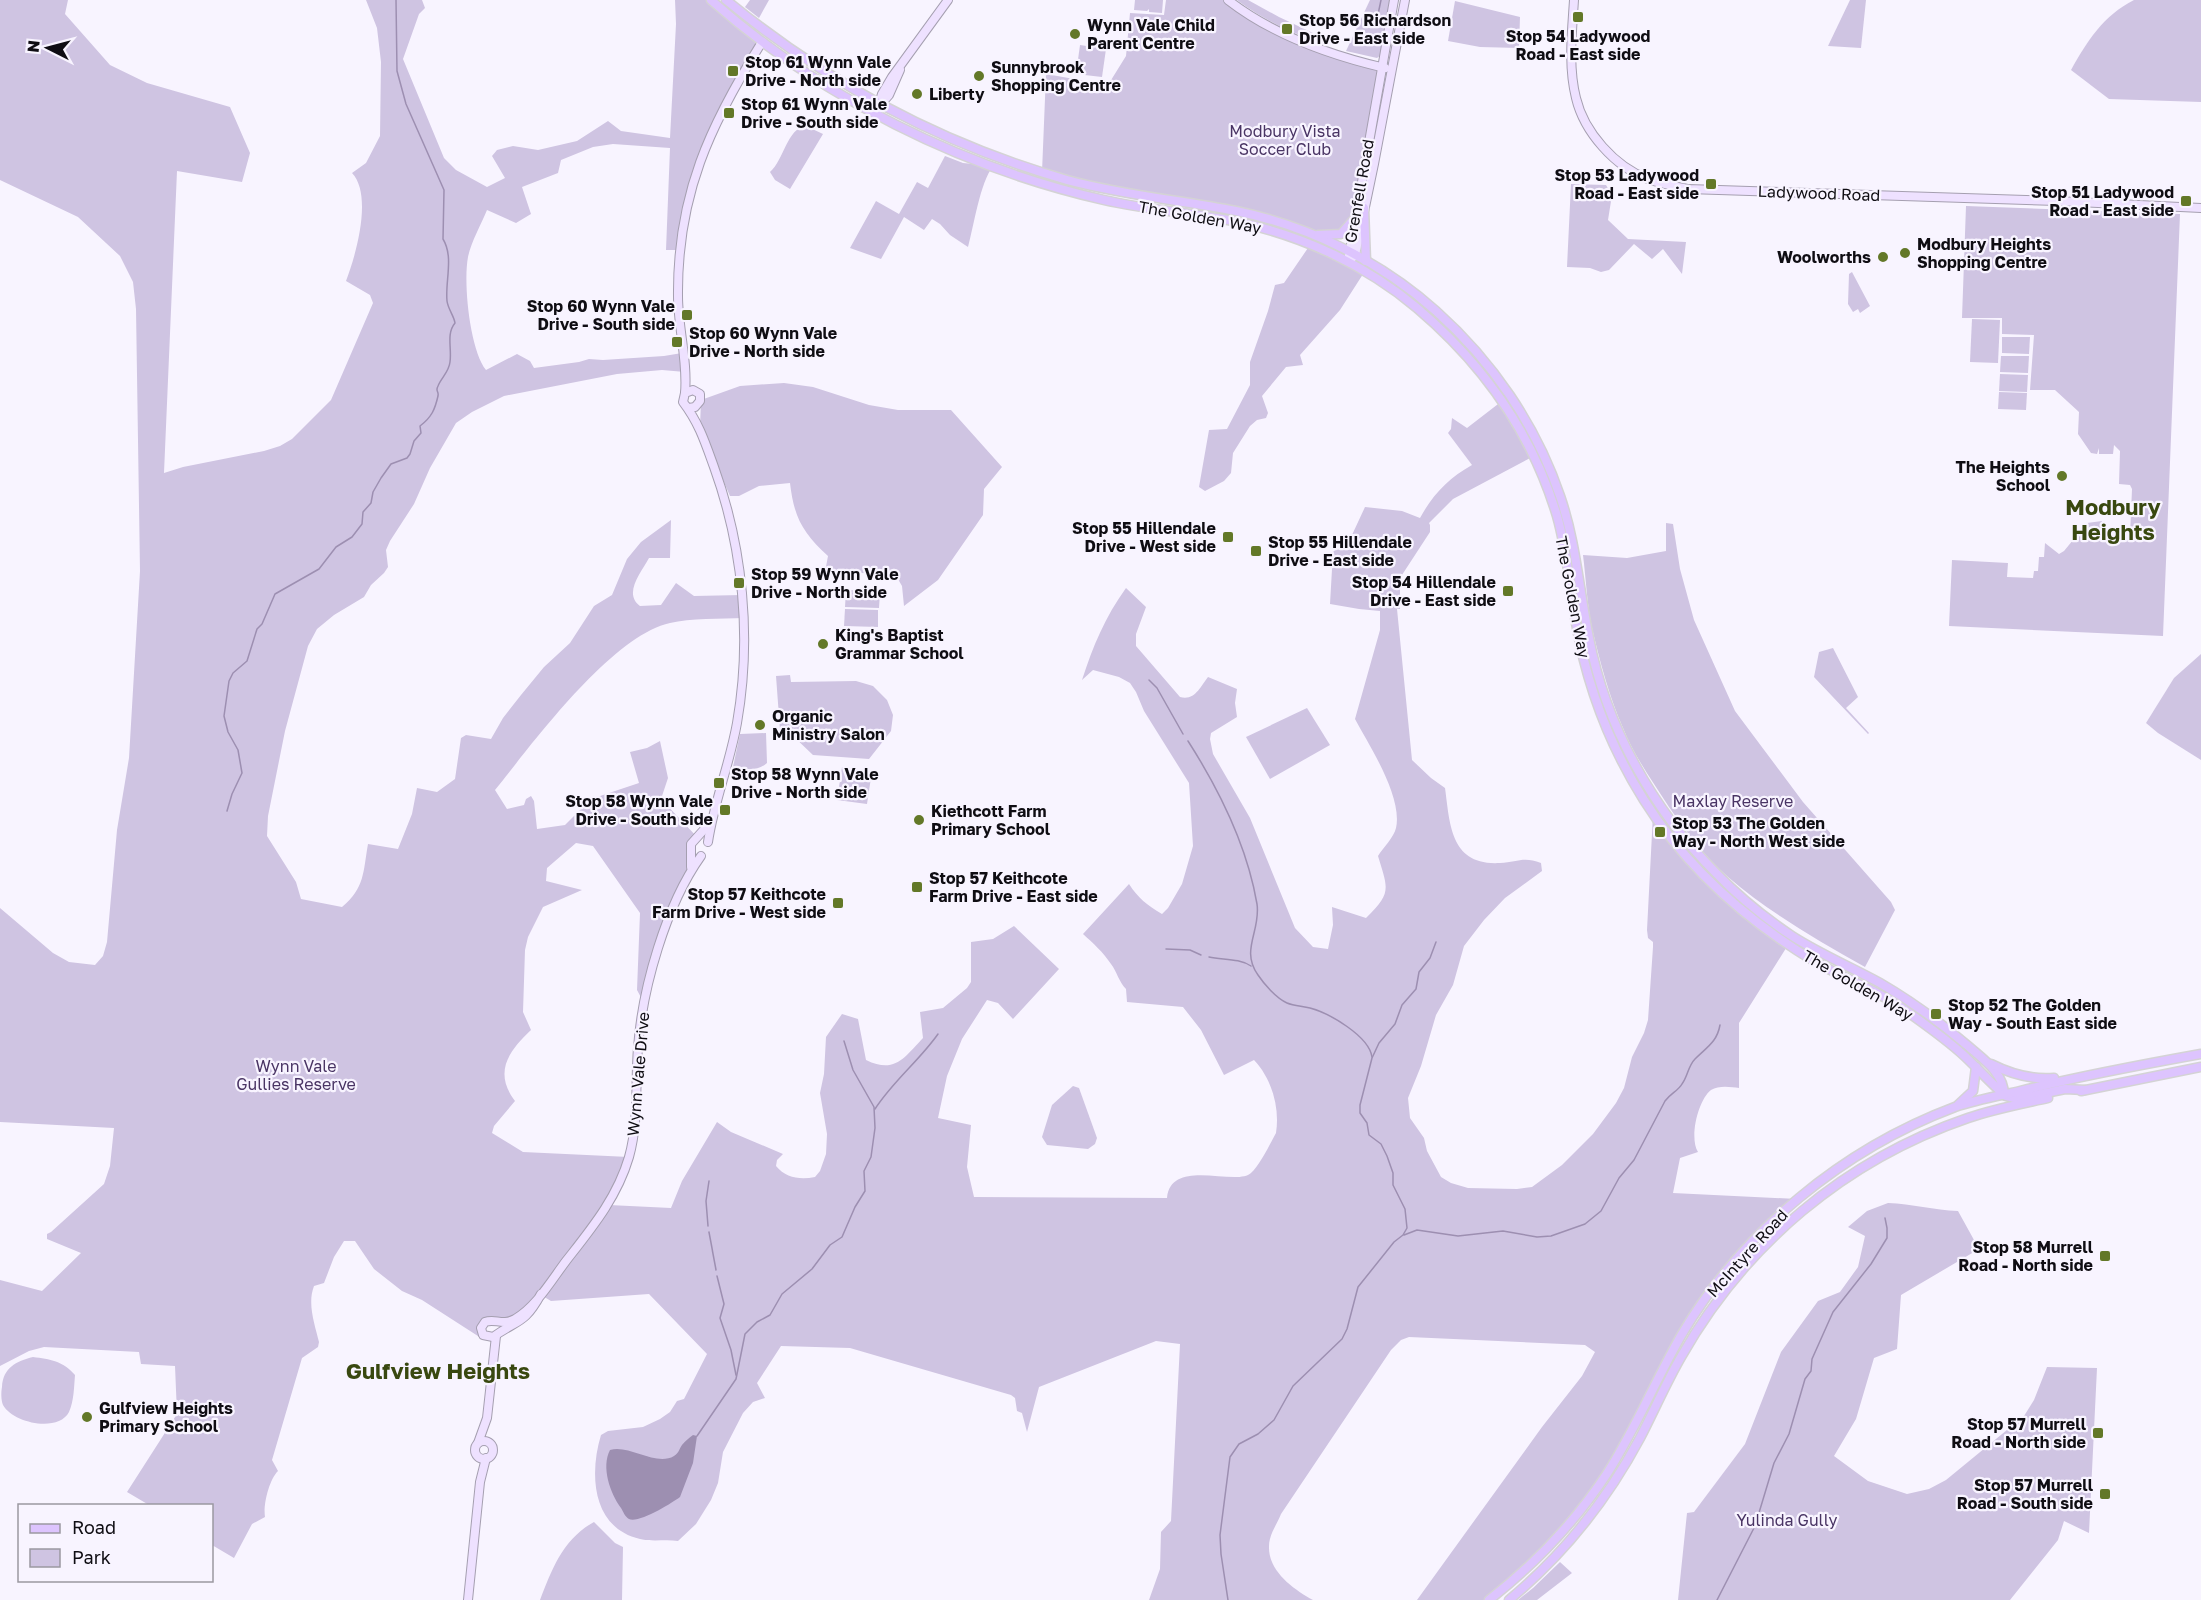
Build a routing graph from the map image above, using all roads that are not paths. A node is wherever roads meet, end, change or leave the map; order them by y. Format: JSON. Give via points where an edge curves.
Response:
{"nodes":[{"id":1,"x":711,"y":0,"type":"edge"},
{"id":2,"x":726,"y":0,"type":"edge"},
{"id":3,"x":948,"y":0,"type":"edge"},
{"id":4,"x":1228,"y":0,"type":"edge"},
{"id":5,"x":1394,"y":0,"type":"edge"},
{"id":6,"x":1405,"y":0,"type":"edge"},
{"id":7,"x":1574,"y":0,"type":"edge"},
{"id":8,"x":758,"y":27,"type":"junction"},
{"id":9,"x":776,"y":39,"type":"junction"},
{"id":10,"x":762,"y":42,"type":"junction"},
{"id":11,"x":1382,"y":67,"type":"junction"},
{"id":12,"x":1392,"y":69,"type":"junction"},
{"id":13,"x":878,"y":109,"type":"junction"},
{"id":14,"x":1364,"y":208,"type":"junction"},
{"id":15,"x":2201,"y":208,"type":"edge"},
{"id":16,"x":1355,"y":218,"type":"junction"},
{"id":17,"x":1314,"y":235,"type":"junction"},
{"id":18,"x":1351,"y":256,"type":"junction"},
{"id":19,"x":1366,"y":261,"type":"junction"},
{"id":20,"x":685,"y":369,"type":"junction"},
{"id":21,"x":696,"y":391,"type":"junction"},
{"id":22,"x":685,"y":393,"type":"junction"},
{"id":23,"x":699,"y":405,"type":"junction"},
{"id":24,"x":689,"y":408,"type":"junction"},
{"id":25,"x":700,"y":427,"type":"junction"},
{"id":26,"x":710,"y":823,"type":"junction"},
{"id":27,"x":698,"y":838,"type":"junction"},
{"id":28,"x":708,"y":842,"type":"junction"},
{"id":29,"x":692,"y":851,"type":"junction"},
{"id":30,"x":701,"y":856,"type":"junction"},
{"id":31,"x":690,"y":871,"type":"junction"},
{"id":32,"x":1824,"y":954,"type":"junction"},
{"id":33,"x":1851,"y":968,"type":"junction"},
{"id":34,"x":1833,"y":971,"type":"junction"},
{"id":35,"x":2201,"y":1054,"type":"edge"},
{"id":36,"x":1985,"y":1061,"type":"junction"},
{"id":37,"x":1976,"y":1067,"type":"junction"},
{"id":38,"x":2201,"y":1067,"type":"edge"},
{"id":39,"x":2076,"y":1077,"type":"junction"},
{"id":40,"x":2085,"y":1090,"type":"junction"},
{"id":41,"x":2004,"y":1095,"type":"junction"},
{"id":42,"x":1953,"y":1108,"type":"junction"},
{"id":43,"x":1977,"y":1115,"type":"junction"},
{"id":44,"x":541,"y":1294,"type":"junction"},
{"id":45,"x":496,"y":1323,"type":"junction"},
{"id":46,"x":494,"y":1335,"type":"junction"},
{"id":47,"x":487,"y":1418,"type":"junction"},
{"id":48,"x":478,"y":1443,"type":"junction"},
{"id":49,"x":490,"y":1444,"type":"junction"},
{"id":50,"x":482,"y":1458,"type":"junction"},
{"id":51,"x":468,"y":1600,"type":"edge"},
{"id":52,"x":1489,"y":1600,"type":"edge"},
{"id":53,"x":1509,"y":1600,"type":"edge"}],
"edges":[{"from":1,"to":10,"type":"main road","name":"The Golden Way"},
{"from":2,"to":8,"type":"main road","name":"The Golden Way"},
{"from":3,"to":13,"type":"main road","via":[[882,94]]},
{"from":4,"to":11,"type":"main road","via":[[1251,17],[1311,46]]},
{"from":5,"to":11,"type":"main road","name":"Grenfell Road"},
{"from":6,"to":12,"type":"main road","name":"Grenfell Road"},
{"from":7,"to":15,"type":"main road","name":"Ladywood Road","via":[[1572,64],[1576,98],[1587,124],[1620,163],[1648,179],[1688,189]]},
{"from":8,"to":9,"type":"main road","name":"The Golden Way"},
{"from":8,"to":10,"type":"main road"},
{"from":9,"to":10,"type":"main road"},
{"from":9,"to":13,"type":"main road","name":"The Golden Way"},
{"from":10,"to":13,"type":"main road","name":"The Golden Way","via":[[806,74]]},
{"from":10,"to":20,"type":"main road","via":[[718,116],[688,200],[678,275]]},
{"from":11,"to":12,"type":"main road"},
{"from":11,"to":16,"type":"main road","name":"Grenfell Road"},
{"from":12,"to":14,"type":"main road","name":"Grenfell Road"},
{"from":13,"to":17,"type":"main road","name":"The Golden Way","via":[[1042,172],[1109,190],[1243,213]]},
{"from":13,"to":18,"type":"main road","name":"The Golden Way","via":[[956,152],[1032,180],[1104,200],[1255,226]]},
{"from":14,"to":18,"type":"main road","name":"Grenfell Road"},
{"from":14,"to":19,"type":"main road"},
{"from":16,"to":17,"type":"main road","via":[[1341,234]]},
{"from":16,"to":18,"type":"main road","name":"Grenfell Road"},
{"from":17,"to":18,"type":"main road","name":"The Golden Way"},
{"from":18,"to":19,"type":"main road","name":"The Golden Way"},
{"from":18,"to":34,"type":"main road","name":"The Golden Way","via":[[1440,328],[1485,378],[1514,420],[1542,474],[1557,517],[1580,644],[1595,698],[1617,752],[1653,814],[1692,863],[1733,903],[1788,945]]},
{"from":19,"to":32,"type":"main road","name":"The Golden Way","via":[[1422,299],[1466,339],[1506,390],[1537,441],[1558,488],[1570,529],[1588,636],[1604,694],[1627,750],[1660,807],[1736,893],[1788,933]]},
{"from":20,"to":21,"type":"main road"},
{"from":20,"to":22,"type":"main road"},
{"from":21,"to":22,"type":"main road"},
{"from":21,"to":23,"type":"main road","via":[[701,397]]},
{"from":22,"to":24,"type":"main road","via":[[683,402]]},
{"from":23,"to":24,"type":"main road"},
{"from":23,"to":25,"type":"main road"},
{"from":24,"to":25,"type":"main road"},
{"from":25,"to":26,"type":"main road","via":[[732,524],[744,628],[738,722]]},
{"from":26,"to":27,"type":"main road"},
{"from":26,"to":28,"type":"main road"},
{"from":27,"to":28,"type":"main road"},
{"from":27,"to":29,"type":"main road","via":[[692,842]]},
{"from":28,"to":30,"type":"main road","via":[[708,850]]},
{"from":29,"to":30,"type":"main road"},
{"from":29,"to":31,"type":"main road","name":"Wynn Vale Drive"},
{"from":30,"to":31,"type":"main road","name":"Wynn Vale Drive"},
{"from":31,"to":44,"type":"main road","name":"Wynn Vale Drive","via":[[661,943],[646,994],[638,1048],[635,1127],[626,1168],[606,1208]]},
{"from":32,"to":33,"type":"main road","name":"The Golden Way"},
{"from":32,"to":34,"type":"main road"},
{"from":33,"to":34,"type":"main road"},
{"from":33,"to":36,"type":"main road","name":"The Golden Way","via":[[1905,999]]},
{"from":34,"to":37,"type":"main road","name":"The Golden Way","via":[[1901,1008]]},
{"from":35,"to":39,"type":"main road","name":"McIntyre Road"},
{"from":36,"to":39,"type":"main road","via":[[2033,1078]]},
{"from":36,"to":41,"type":"main road","name":"The Golden Way","via":[[2002,1080]]},
{"from":37,"to":41,"type":"main road","name":"The Golden Way"},
{"from":37,"to":42,"type":"main road","via":[[1973,1091]]},
{"from":38,"to":40,"type":"main road","name":"McIntyre Road"},
{"from":39,"to":41,"type":"main road","name":"McIntyre Road"},
{"from":40,"to":41,"type":"main road","via":[[2065,1089],[2017,1099]]},
{"from":40,"to":43,"type":"main road","name":"McIntyre Road"},
{"from":41,"to":42,"type":"main road","name":"McIntyre Road"},
{"from":41,"to":43,"type":"main road"},
{"from":42,"to":52,"type":"main road","name":"McIntyre Road","via":[[1848,1162],[1806,1191],[1761,1233],[1696,1311],[1630,1434],[1584,1506],[1536,1560]]},
{"from":43,"to":53,"type":"main road","name":"McIntyre Road","via":[[1872,1161],[1813,1201],[1761,1248],[1703,1320],[1607,1493],[1562,1550]]},
{"from":44,"to":45,"type":"main road","name":"Wynn Vale Drive","via":[[516,1318]]},
{"from":44,"to":46,"type":"main road","name":"Wynn Vale Drive","via":[[524,1319]]},
{"from":45,"to":46,"type":"main road"},
{"from":45,"to":46,"type":"main road","via":[[483,1324],[482,1332]]},
{"from":46,"to":47,"type":"main road"},
{"from":47,"to":48,"type":"main road"},
{"from":47,"to":49,"type":"main road"},
{"from":48,"to":49,"type":"main road"},
{"from":48,"to":50,"type":"main road","via":[[475,1449]]},
{"from":49,"to":50,"type":"main road","via":[[492,1451]]},
{"from":50,"to":51,"type":"main road"}]}
